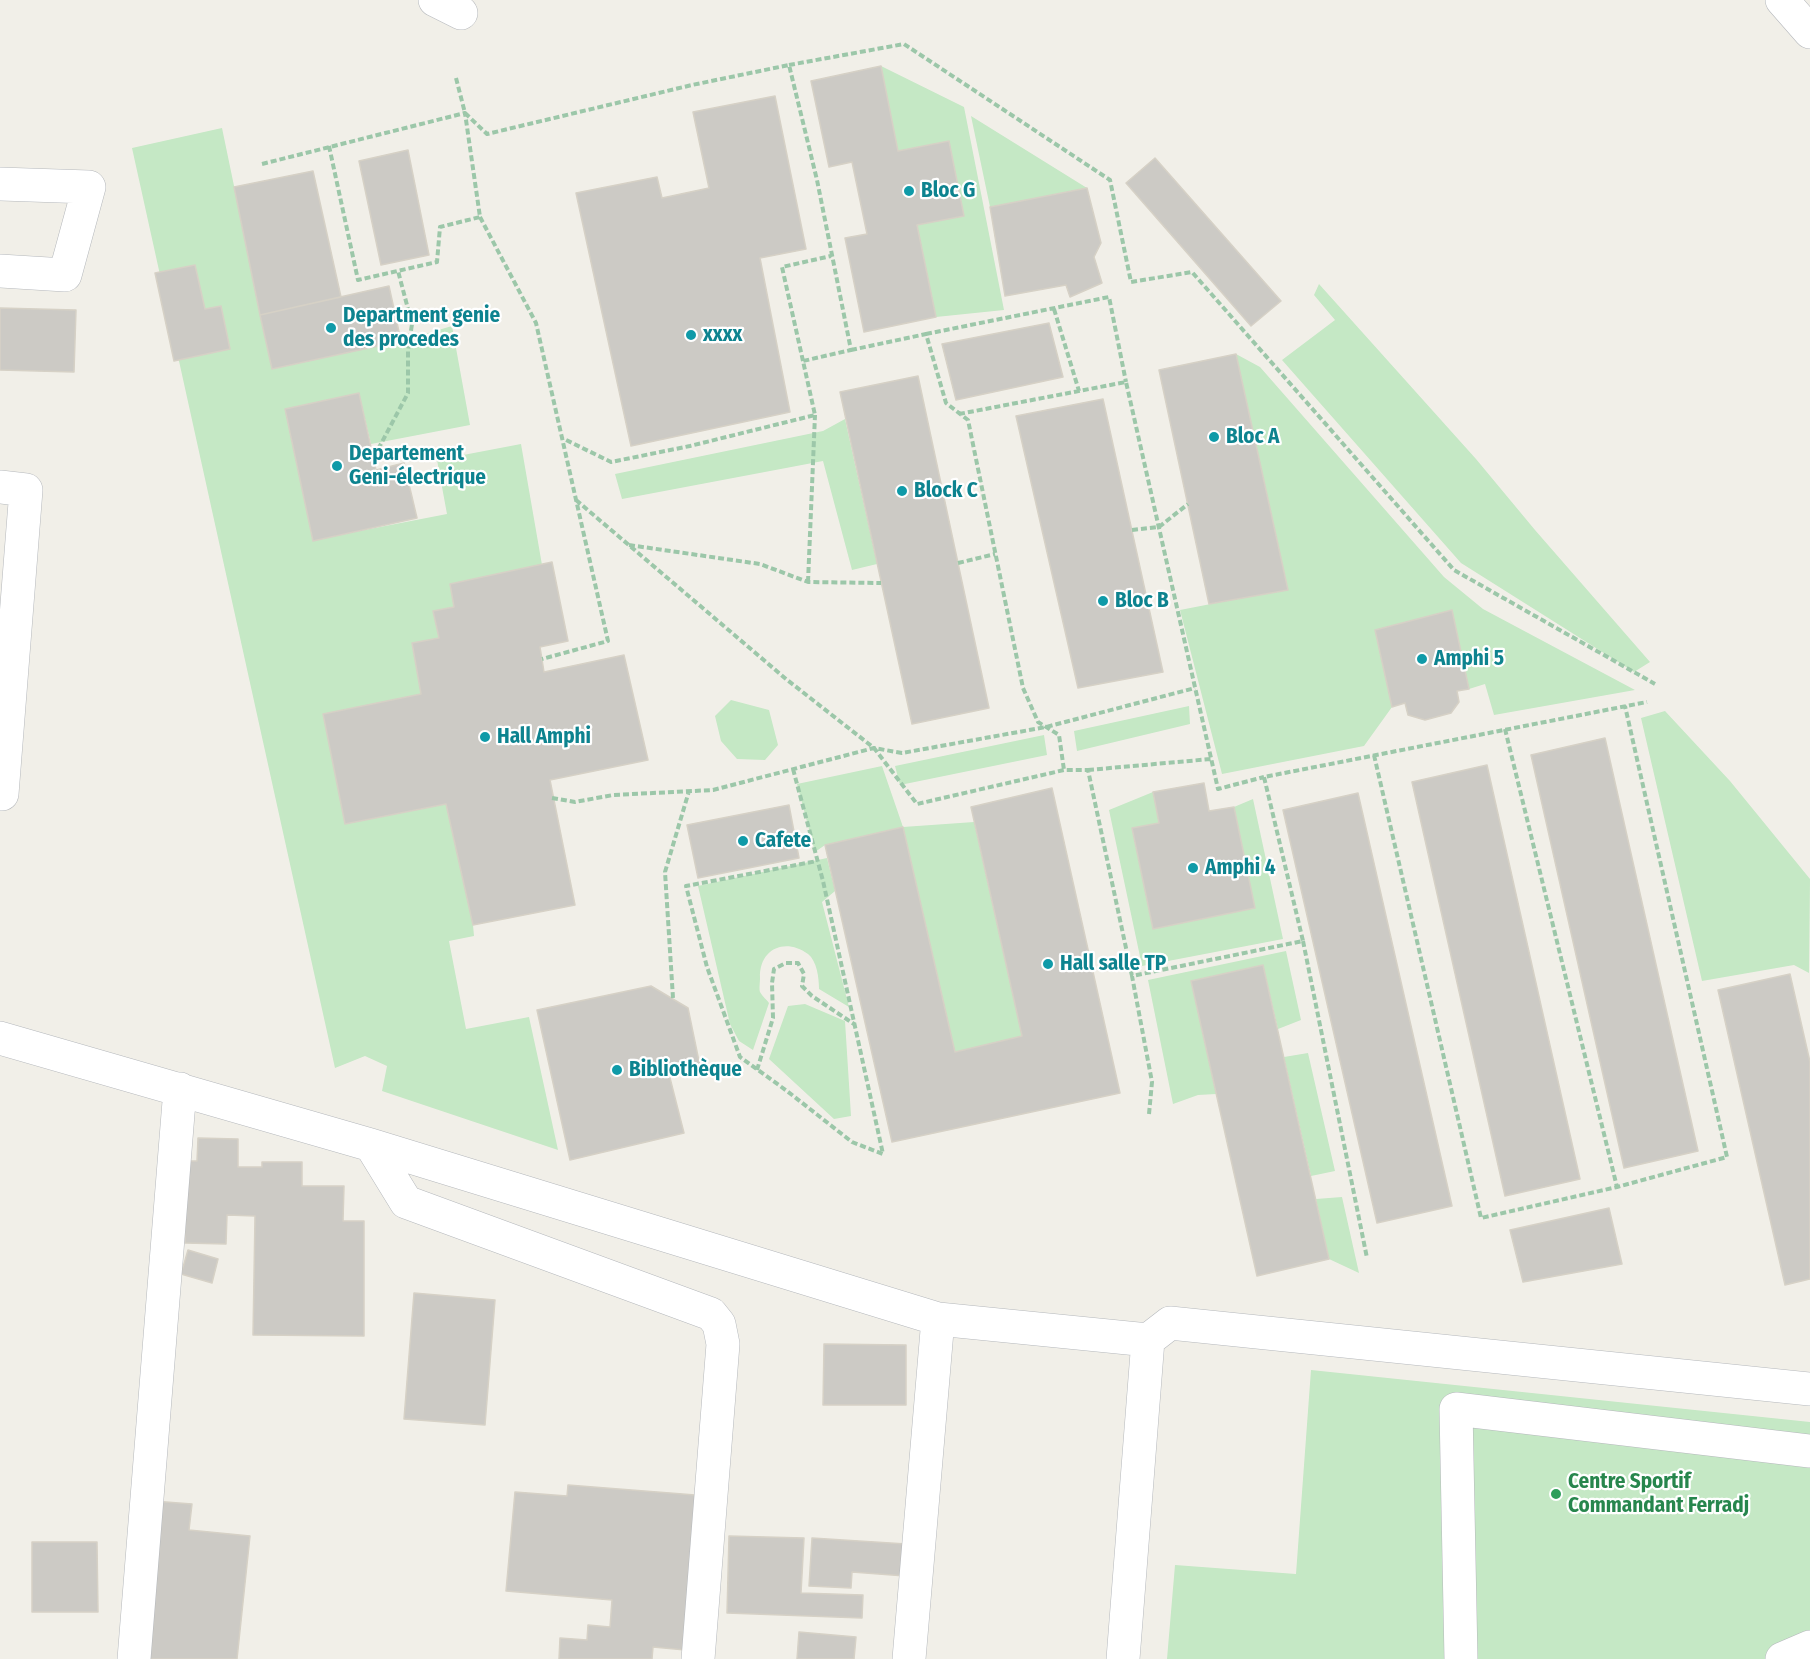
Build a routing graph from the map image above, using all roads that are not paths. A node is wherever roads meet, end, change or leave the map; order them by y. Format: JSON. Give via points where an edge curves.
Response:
{"nodes":[{"id":1,"x":1782,"y":0,"type":"edge"},
{"id":2,"x":1810,"y":32,"type":"edge"},
{"id":3,"x":0,"y":184,"type":"edge"},
{"id":4,"x":0,"y":271,"type":"edge"},
{"id":5,"x":0,"y":487,"type":"edge"},
{"id":6,"x":2,"y":794,"type":"dead end"},
{"id":7,"x":0,"y":1038,"type":"edge"},
{"id":8,"x":180,"y":1089,"type":"junction"},
{"id":9,"x":371,"y":1145,"type":"junction"},
{"id":10,"x":938,"y":1319,"type":"junction"},
{"id":11,"x":1148,"y":1340,"type":"junction"},
{"id":12,"x":1810,"y":1389,"type":"edge"},
{"id":13,"x":1810,"y":1451,"type":"edge"},
{"id":14,"x":1810,"y":1647,"type":"edge"},
{"id":15,"x":134,"y":1659,"type":"edge"},
{"id":16,"x":699,"y":1659,"type":"edge"},
{"id":17,"x":909,"y":1659,"type":"edge"},
{"id":18,"x":1123,"y":1659,"type":"edge"},
{"id":19,"x":1461,"y":1659,"type":"edge"},
{"id":20,"x":1782,"y":1659,"type":"edge"}],
"edges":[{"from":1,"to":2,"type":"street"},
{"from":3,"to":4,"type":"street","via":[[89,187],[65,275]]},
{"from":5,"to":6,"type":"street","via":[[26,490]]},
{"from":7,"to":8,"type":"street"},
{"from":8,"to":9,"type":"street"},
{"from":8,"to":15,"type":"street"},
{"from":9,"to":10,"type":"street"},
{"from":9,"to":16,"type":"street","via":[[406,1202],[711,1314],[719,1324],[723,1344]]},
{"from":10,"to":11,"type":"street"},
{"from":10,"to":17,"type":"street"},
{"from":11,"to":12,"type":"street","via":[[1170,1323]]},
{"from":11,"to":18,"type":"street"},
{"from":13,"to":19,"type":"street","via":[[1456,1409]]},
{"from":14,"to":20,"type":"street"}]}
